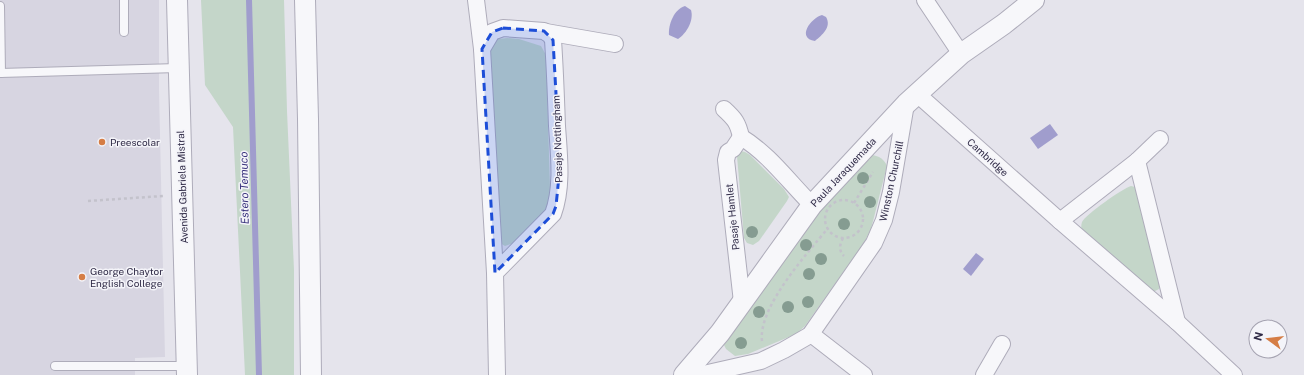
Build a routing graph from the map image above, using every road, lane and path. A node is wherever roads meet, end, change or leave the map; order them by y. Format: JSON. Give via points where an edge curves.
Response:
{"nodes":[{"id":1,"x":124,"y":0,"type":"edge"},
{"id":2,"x":177,"y":0,"type":"edge"},
{"id":3,"x":305,"y":0,"type":"edge"},
{"id":4,"x":476,"y":0,"type":"edge"},
{"id":5,"x":925,"y":0,"type":"edge"},
{"id":6,"x":1034,"y":0,"type":"edge"},
{"id":7,"x":0,"y":6,"type":"edge"},
{"id":8,"x":124,"y":32,"type":"dead end"},
{"id":9,"x":546,"y":32,"type":"junction"},
{"id":10,"x":615,"y":44,"type":"dead end"},
{"id":11,"x":482,"y":49,"type":"junction"},
{"id":12,"x":960,"y":54,"type":"junction"},
{"id":13,"x":179,"y":68,"type":"junction"},
{"id":14,"x":0,"y":72,"type":"edge"},
{"id":15,"x":911,"y":98,"type":"junction"},
{"id":16,"x":724,"y":109,"type":"dead end"},
{"id":17,"x":741,"y":137,"type":"junction"},
{"id":18,"x":1160,"y":139,"type":"dead end"},
{"id":19,"x":1137,"y":161,"type":"junction"},
{"id":20,"x":873,"y":172,"type":"dead end"},
{"id":21,"x":183,"y":196,"type":"junction"},
{"id":22,"x":88,"y":201,"type":"dead end"},
{"id":23,"x":854,"y":203,"type":"junction"},
{"id":24,"x":812,"y":205,"type":"junction"},
{"id":25,"x":1060,"y":221,"type":"junction"},
{"id":26,"x":828,"y":228,"type":"junction"},
{"id":27,"x":495,"y":273,"type":"junction"},
{"id":28,"x":742,"y":302,"type":"junction"},
{"id":29,"x":1177,"y":322,"type":"junction"},
{"id":30,"x":811,"y":334,"type":"junction"},
{"id":31,"x":762,"y":344,"type":"dead end"},
{"id":32,"x":1002,"y":344,"type":"dead end"},
{"id":33,"x":55,"y":366,"type":"dead end"},
{"id":34,"x":187,"y":370,"type":"edge"},
{"id":35,"x":311,"y":375,"type":"edge"},
{"id":36,"x":497,"y":375,"type":"edge"},
{"id":37,"x":684,"y":375,"type":"edge"},
{"id":38,"x":699,"y":375,"type":"edge"},
{"id":39,"x":864,"y":375,"type":"edge"},
{"id":40,"x":984,"y":375,"type":"edge"},
{"id":41,"x":1234,"y":375,"type":"edge"}],
"edges":[{"from":1,"to":8,"type":"lane"},
{"from":2,"to":13,"type":"street","name":"Avenida Gabriela Mistral"},
{"from":3,"to":35,"type":"street"},
{"from":4,"to":11,"type":"street"},
{"from":5,"to":12,"type":"street"},
{"from":6,"to":12,"type":"street","name":"Paula Jaraquemada"},
{"from":7,"to":14,"type":"lane"},
{"from":9,"to":10,"type":"street"},
{"from":9,"to":11,"type":"street","via":[[503,28],[492,32]]},
{"from":9,"to":27,"type":"street","name":"Pasaje Nottingham","via":[[553,40],[560,166],[556,206],[552,214]]},
{"from":11,"to":27,"type":"street"},
{"from":12,"to":15,"type":"street","name":"Paula Jaraquemada"},
{"from":13,"to":14,"type":"lane"},
{"from":13,"to":21,"type":"street","name":"Avenida Gabriela Mistral"},
{"from":15,"to":24,"type":"street","name":"Paula Jaraquemada"},
{"from":15,"to":25,"type":"street","name":"Cambridge"},
{"from":15,"to":30,"type":"street","name":"Winston Churchill","via":[[884,220],[874,243]]},
{"from":16,"to":17,"type":"street","via":[[734,118]]},
{"from":17,"to":24,"type":"street","via":[[761,152]]},
{"from":17,"to":28,"type":"street","name":"Pasaje Hamlet","via":[[728,152],[726,160]]},
{"from":18,"to":19,"type":"street"},
{"from":19,"to":25,"type":"street"},
{"from":19,"to":29,"type":"street"},
{"from":20,"to":23,"type":"path"},
{"from":21,"to":22,"type":"path"},
{"from":21,"to":34,"type":"street","name":"Avenida Gabriela Mistral"},
{"from":23,"to":26,"type":"path","via":[[842,200],[833,204],[827,212]]},
{"from":23,"to":26,"type":"path","via":[[859,207],[863,218],[860,230],[855,235],[843,238],[833,234]]},
{"from":24,"to":28,"type":"street","name":"Paula Jaraquemada"},
{"from":25,"to":29,"type":"street","name":"Cambridge"},
{"from":26,"to":31,"type":"path","via":[[781,288],[767,312],[763,324]]},
{"from":27,"to":36,"type":"street"},
{"from":28,"to":37,"type":"street","name":"Paula Jaraquemada","via":[[717,337]]},
{"from":29,"to":41,"type":"street","name":"Cambridge"},
{"from":30,"to":38,"type":"street","name":"Winston Churchill","via":[[761,361]]},
{"from":30,"to":39,"type":"street"},
{"from":32,"to":40,"type":"street"},
{"from":33,"to":34,"type":"lane"}]}
